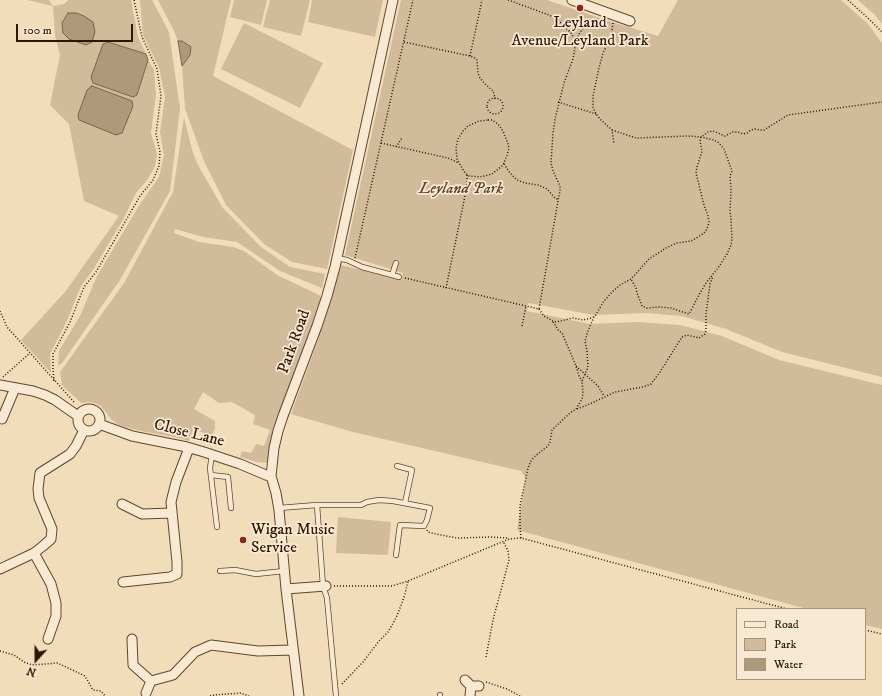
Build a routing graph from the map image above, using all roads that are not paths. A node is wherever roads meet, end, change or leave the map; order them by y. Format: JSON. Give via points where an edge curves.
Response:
{"nodes":[{"id":1,"x":393,"y":0,"type":"edge"},
{"id":2,"x":572,"y":0,"type":"edge"},
{"id":3,"x":588,"y":3,"type":"edge"},
{"id":4,"x":630,"y":21,"type":"dead end"},
{"id":5,"x":336,"y":258,"type":"junction"},
{"id":6,"x":396,"y":263,"type":"dead end"},
{"id":7,"x":392,"y":275,"type":"junction"},
{"id":8,"x":399,"y":277,"type":"road end"},
{"id":9,"x":0,"y":385,"type":"edge"},
{"id":10,"x":15,"y":388,"type":"junction"},
{"id":11,"x":80,"y":414,"type":"junction"},
{"id":12,"x":2,"y":419,"type":"dead end"},
{"id":13,"x":99,"y":424,"type":"junction"},
{"id":14,"x":84,"y":430,"type":"junction"},
{"id":15,"x":189,"y":448,"type":"junction"},
{"id":16,"x":212,"y":454,"type":"junction"},
{"id":17,"x":397,"y":466,"type":"dead end"},
{"id":18,"x":211,"y":474,"type":"junction"},
{"id":19,"x":271,"y":476,"type":"junction"},
{"id":20,"x":405,"y":503,"type":"junction"},
{"id":21,"x":122,"y":504,"type":"dead end"},
{"id":22,"x":317,"y":505,"type":"junction"},
{"id":23,"x":232,"y":508,"type":"dead end"},
{"id":24,"x":279,"y":508,"type":"junction"},
{"id":25,"x":172,"y":512,"type":"junction"},
{"id":26,"x":217,"y":527,"type":"dead end"},
{"id":27,"x":34,"y":553,"type":"junction"},
{"id":28,"x":396,"y":555,"type":"dead end"},
{"id":29,"x":1,"y":568,"type":"edge"},
{"id":30,"x":220,"y":571,"type":"dead end"},
{"id":31,"x":284,"y":571,"type":"junction"},
{"id":32,"x":123,"y":582,"type":"dead end"},
{"id":33,"x":325,"y":586,"type":"junction"},
{"id":34,"x":286,"y":589,"type":"junction"},
{"id":35,"x":48,"y":639,"type":"dead end"},
{"id":36,"x":132,"y":639,"type":"dead end"},
{"id":37,"x":293,"y":650,"type":"junction"},
{"id":38,"x":151,"y":681,"type":"junction"},
{"id":39,"x":471,"y":684,"type":"road end"},
{"id":40,"x":146,"y":693,"type":"dead end"},
{"id":41,"x":336,"y":694,"type":"edge"},
{"id":42,"x":299,"y":696,"type":"edge"},
{"id":43,"x":470,"y":696,"type":"edge"}],
"edges":[{"from":1,"to":5,"type":"street","name":"Park Road"},
{"from":2,"to":3,"type":"street"},
{"from":3,"to":4,"type":"street"},
{"from":5,"to":7,"type":"lane"},
{"from":5,"to":19,"type":"street","name":"Park Road","via":[[317,326],[278,431]]},
{"from":6,"to":7,"type":"lane"},
{"from":7,"to":8,"type":"lane"},
{"from":9,"to":10,"type":"street"},
{"from":10,"to":11,"type":"street","via":[[45,395]]},
{"from":10,"to":12,"type":"street","via":[[11,408]]},
{"from":11,"to":13,"type":"street","via":[[89,408],[96,411],[100,417]]},
{"from":11,"to":14,"type":"street","via":[[78,423]]},
{"from":13,"to":14,"type":"street","via":[[91,431]]},
{"from":13,"to":15,"type":"street","name":"Close Lane","via":[[132,436]]},
{"from":14,"to":27,"type":"street","via":[[70,454],[40,473],[39,498],[52,529],[51,539]]},
{"from":15,"to":16,"type":"street","name":"Close Lane"},
{"from":15,"to":25,"type":"street","via":[[176,482],[171,502]]},
{"from":16,"to":18,"type":"lane"},
{"from":16,"to":19,"type":"street","name":"Close Lane"},
{"from":17,"to":20,"type":"lane","via":[[412,470]]},
{"from":18,"to":23,"type":"lane","via":[[228,477]]},
{"from":18,"to":26,"type":"lane"},
{"from":19,"to":24,"type":"street","name":"Park Road"},
{"from":20,"to":22,"type":"lane","via":[[379,500],[361,505]]},
{"from":20,"to":28,"type":"lane","via":[[430,508],[424,526],[400,525]]},
{"from":21,"to":25,"type":"street","via":[[142,514]]},
{"from":22,"to":24,"type":"lane"},
{"from":22,"to":33,"type":"lane"},
{"from":24,"to":31,"type":"street","name":"Park Road"},
{"from":25,"to":32,"type":"street","via":[[177,574]]},
{"from":27,"to":29,"type":"street"},
{"from":27,"to":35,"type":"street","via":[[51,584],[56,603],[56,616]]},
{"from":30,"to":31,"type":"lane","via":[[235,570],[256,574]]},
{"from":31,"to":34,"type":"street","name":"Park Road"},
{"from":33,"to":34,"type":"street"},
{"from":33,"to":41,"type":"lane"},
{"from":34,"to":37,"type":"street","name":"Park Road"},
{"from":36,"to":38,"type":"street","via":[[134,665]]},
{"from":37,"to":38,"type":"street","via":[[258,651],[211,646],[195,652],[173,675]]},
{"from":37,"to":42,"type":"street","name":"Park Road"},
{"from":38,"to":40,"type":"street"},
{"from":39,"to":43,"type":"street"}]}
